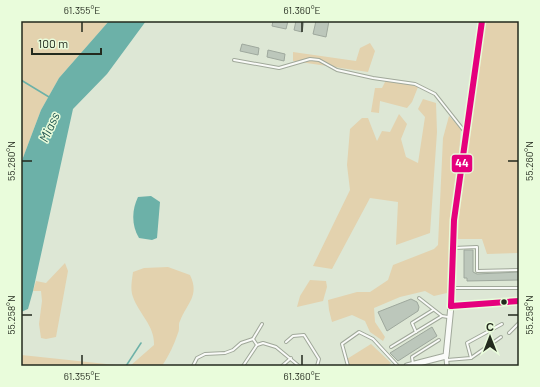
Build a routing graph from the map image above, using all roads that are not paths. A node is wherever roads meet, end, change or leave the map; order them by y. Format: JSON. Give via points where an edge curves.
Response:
{"nodes":[{"id":1,"x":482,"y":21,"type":"edge"},
{"id":2,"x":234,"y":60,"type":"dead end"},
{"id":3,"x":465,"y":132,"type":"junction"},
{"id":4,"x":452,"y":248,"type":"junction"},
{"id":5,"x":519,"y":270,"type":"edge"},
{"id":6,"x":451,"y":288,"type":"junction"},
{"id":7,"x":519,"y":288,"type":"edge"},
{"id":8,"x":419,"y":298,"type":"dead end"},
{"id":9,"x":519,"y":301,"type":"edge"},
{"id":10,"x":451,"y":306,"type":"junction"},
{"id":11,"x":433,"y":310,"type":"junction"},
{"id":12,"x":442,"y":316,"type":"junction"},
{"id":13,"x":450,"y":318,"type":"junction"},
{"id":14,"x":262,"y":324,"type":"dead end"},
{"id":15,"x":502,"y":324,"type":"dead end"},
{"id":16,"x":519,"y":324,"type":"edge"},
{"id":17,"x":416,"y":332,"type":"junction"},
{"id":18,"x":509,"y":332,"type":"dead end"},
{"id":19,"x":501,"y":337,"type":"dead end"},
{"id":20,"x":253,"y":339,"type":"junction"},
{"id":21,"x":439,"y":340,"type":"dead end"},
{"id":22,"x":286,"y":342,"type":"dead end"},
{"id":23,"x":258,"y":345,"type":"junction"},
{"id":24,"x":390,"y":347,"type":"dead end"},
{"id":25,"x":291,"y":358,"type":"junction"},
{"id":26,"x":446,"y":358,"type":"junction"},
{"id":27,"x":471,"y":358,"type":"junction"},
{"id":28,"x":409,"y":365,"type":"edge"},
{"id":29,"x":193,"y":366,"type":"edge"},
{"id":30,"x":243,"y":366,"type":"edge"},
{"id":31,"x":282,"y":366,"type":"edge"},
{"id":32,"x":300,"y":366,"type":"edge"},
{"id":33,"x":317,"y":366,"type":"edge"},
{"id":34,"x":348,"y":366,"type":"edge"},
{"id":35,"x":398,"y":366,"type":"edge"},
{"id":36,"x":447,"y":366,"type":"edge"}],
"edges":[{"from":1,"to":3,"type":"main road"},
{"from":2,"to":3,"type":"lane","via":[[279,68],[310,59],[319,60],[337,70],[415,84],[435,94]]},
{"from":3,"to":4,"type":"main road"},
{"from":4,"to":5,"type":"lane","via":[[477,247],[477,271]]},
{"from":4,"to":6,"type":"main road"},
{"from":6,"to":7,"type":"lane"},
{"from":6,"to":10,"type":"main road"},
{"from":8,"to":11,"type":"lane"},
{"from":9,"to":10,"type":"main road"},
{"from":10,"to":13,"type":"main road"},
{"from":11,"to":12,"type":"lane"},
{"from":11,"to":17,"type":"lane","via":[[412,323]]},
{"from":12,"to":13,"type":"lane"},
{"from":12,"to":17,"type":"lane"},
{"from":13,"to":26,"type":"main road"},
{"from":14,"to":20,"type":"lane"},
{"from":15,"to":27,"type":"lane","via":[[467,343]]},
{"from":16,"to":18,"type":"lane"},
{"from":17,"to":24,"type":"lane"},
{"from":19,"to":27,"type":"lane"},
{"from":20,"to":23,"type":"lane"},
{"from":20,"to":29,"type":"lane","via":[[225,353],[205,354],[197,358]]},
{"from":21,"to":28,"type":"lane","via":[[412,357]]},
{"from":22,"to":33,"type":"lane","via":[[293,336],[304,335],[319,359]]},
{"from":23,"to":25,"type":"lane","via":[[263,342],[276,347]]},
{"from":23,"to":30,"type":"lane"},
{"from":25,"to":31,"type":"lane"},
{"from":25,"to":32,"type":"lane"},
{"from":26,"to":27,"type":"lane"},
{"from":26,"to":28,"type":"main road"},
{"from":26,"to":36,"type":"street"},
{"from":34,"to":35,"type":"lane","via":[[342,344],[359,332],[372,338]]}]}
